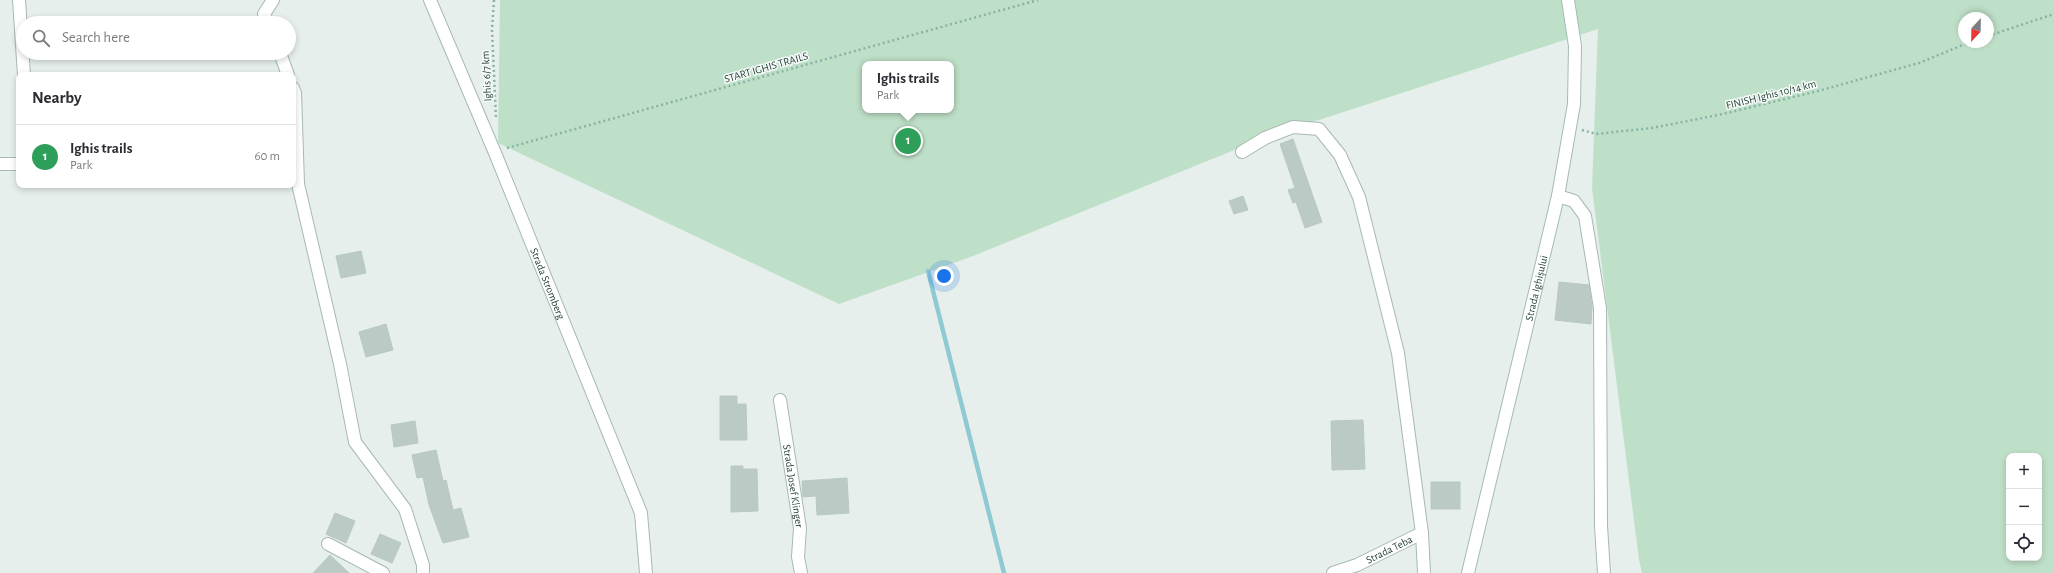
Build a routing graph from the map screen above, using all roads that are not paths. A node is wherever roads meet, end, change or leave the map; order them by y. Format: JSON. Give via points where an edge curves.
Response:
{"nodes":[{"id":1,"x":19,"y":0,"type":"edge"},
{"id":2,"x":273,"y":0,"type":"edge"},
{"id":3,"x":430,"y":0,"type":"edge"},
{"id":4,"x":1568,"y":0,"type":"edge"},
{"id":5,"x":20,"y":16,"type":"edge"},
{"id":6,"x":265,"y":16,"type":"edge"},
{"id":7,"x":23,"y":60,"type":"edge"},
{"id":8,"x":283,"y":60,"type":"edge"},
{"id":9,"x":24,"y":72,"type":"edge"},
{"id":10,"x":287,"y":72,"type":"edge"},
{"id":11,"x":296,"y":123,"type":"edge"},
{"id":12,"x":1242,"y":152,"type":"dead end"},
{"id":13,"x":0,"y":164,"type":"edge"},
{"id":14,"x":16,"y":164,"type":"edge"},
{"id":15,"x":1558,"y":196,"type":"junction"},
{"id":16,"x":780,"y":400,"type":"dead end"},
{"id":17,"x":1422,"y":532,"type":"junction"},
{"id":18,"x":328,"y":544,"type":"dead end"},
{"id":19,"x":383,"y":573,"type":"edge"},
{"id":20,"x":423,"y":573,"type":"edge"},
{"id":21,"x":646,"y":573,"type":"edge"},
{"id":22,"x":801,"y":573,"type":"edge"},
{"id":23,"x":1333,"y":573,"type":"edge"},
{"id":24,"x":1424,"y":573,"type":"edge"},
{"id":25,"x":1468,"y":573,"type":"edge"},
{"id":26,"x":1604,"y":573,"type":"edge"}],
"edges":[{"from":1,"to":5,"type":"street"},
{"from":2,"to":6,"type":"street"},
{"from":3,"to":21,"type":"street","name":"Strada Stromberg","via":[[641,513]]},
{"from":4,"to":15,"type":"street","name":"Strada Ighișului","via":[[1575,46],[1574,104]]},
{"from":7,"to":9,"type":"street"},
{"from":8,"to":10,"type":"street"},
{"from":11,"to":20,"type":"street","via":[[298,184],[340,364],[355,442],[405,509],[423,565]]},
{"from":12,"to":17,"type":"street","via":[[1265,138],[1293,126],[1319,129],[1340,155],[1359,197],[1398,353]]},
{"from":13,"to":14,"type":"street"},
{"from":15,"to":25,"type":"street","name":"Strada Ighișului"},
{"from":15,"to":26,"type":"street","via":[[1574,201],[1585,216],[1600,308],[1601,526]]},
{"from":16,"to":22,"type":"street","name":"Strada Josef Klinger","via":[[800,528],[798,557]]},
{"from":17,"to":23,"type":"street","name":"Strada Teba","via":[[1357,565]]},
{"from":17,"to":24,"type":"street"},
{"from":18,"to":19,"type":"street"}]}
